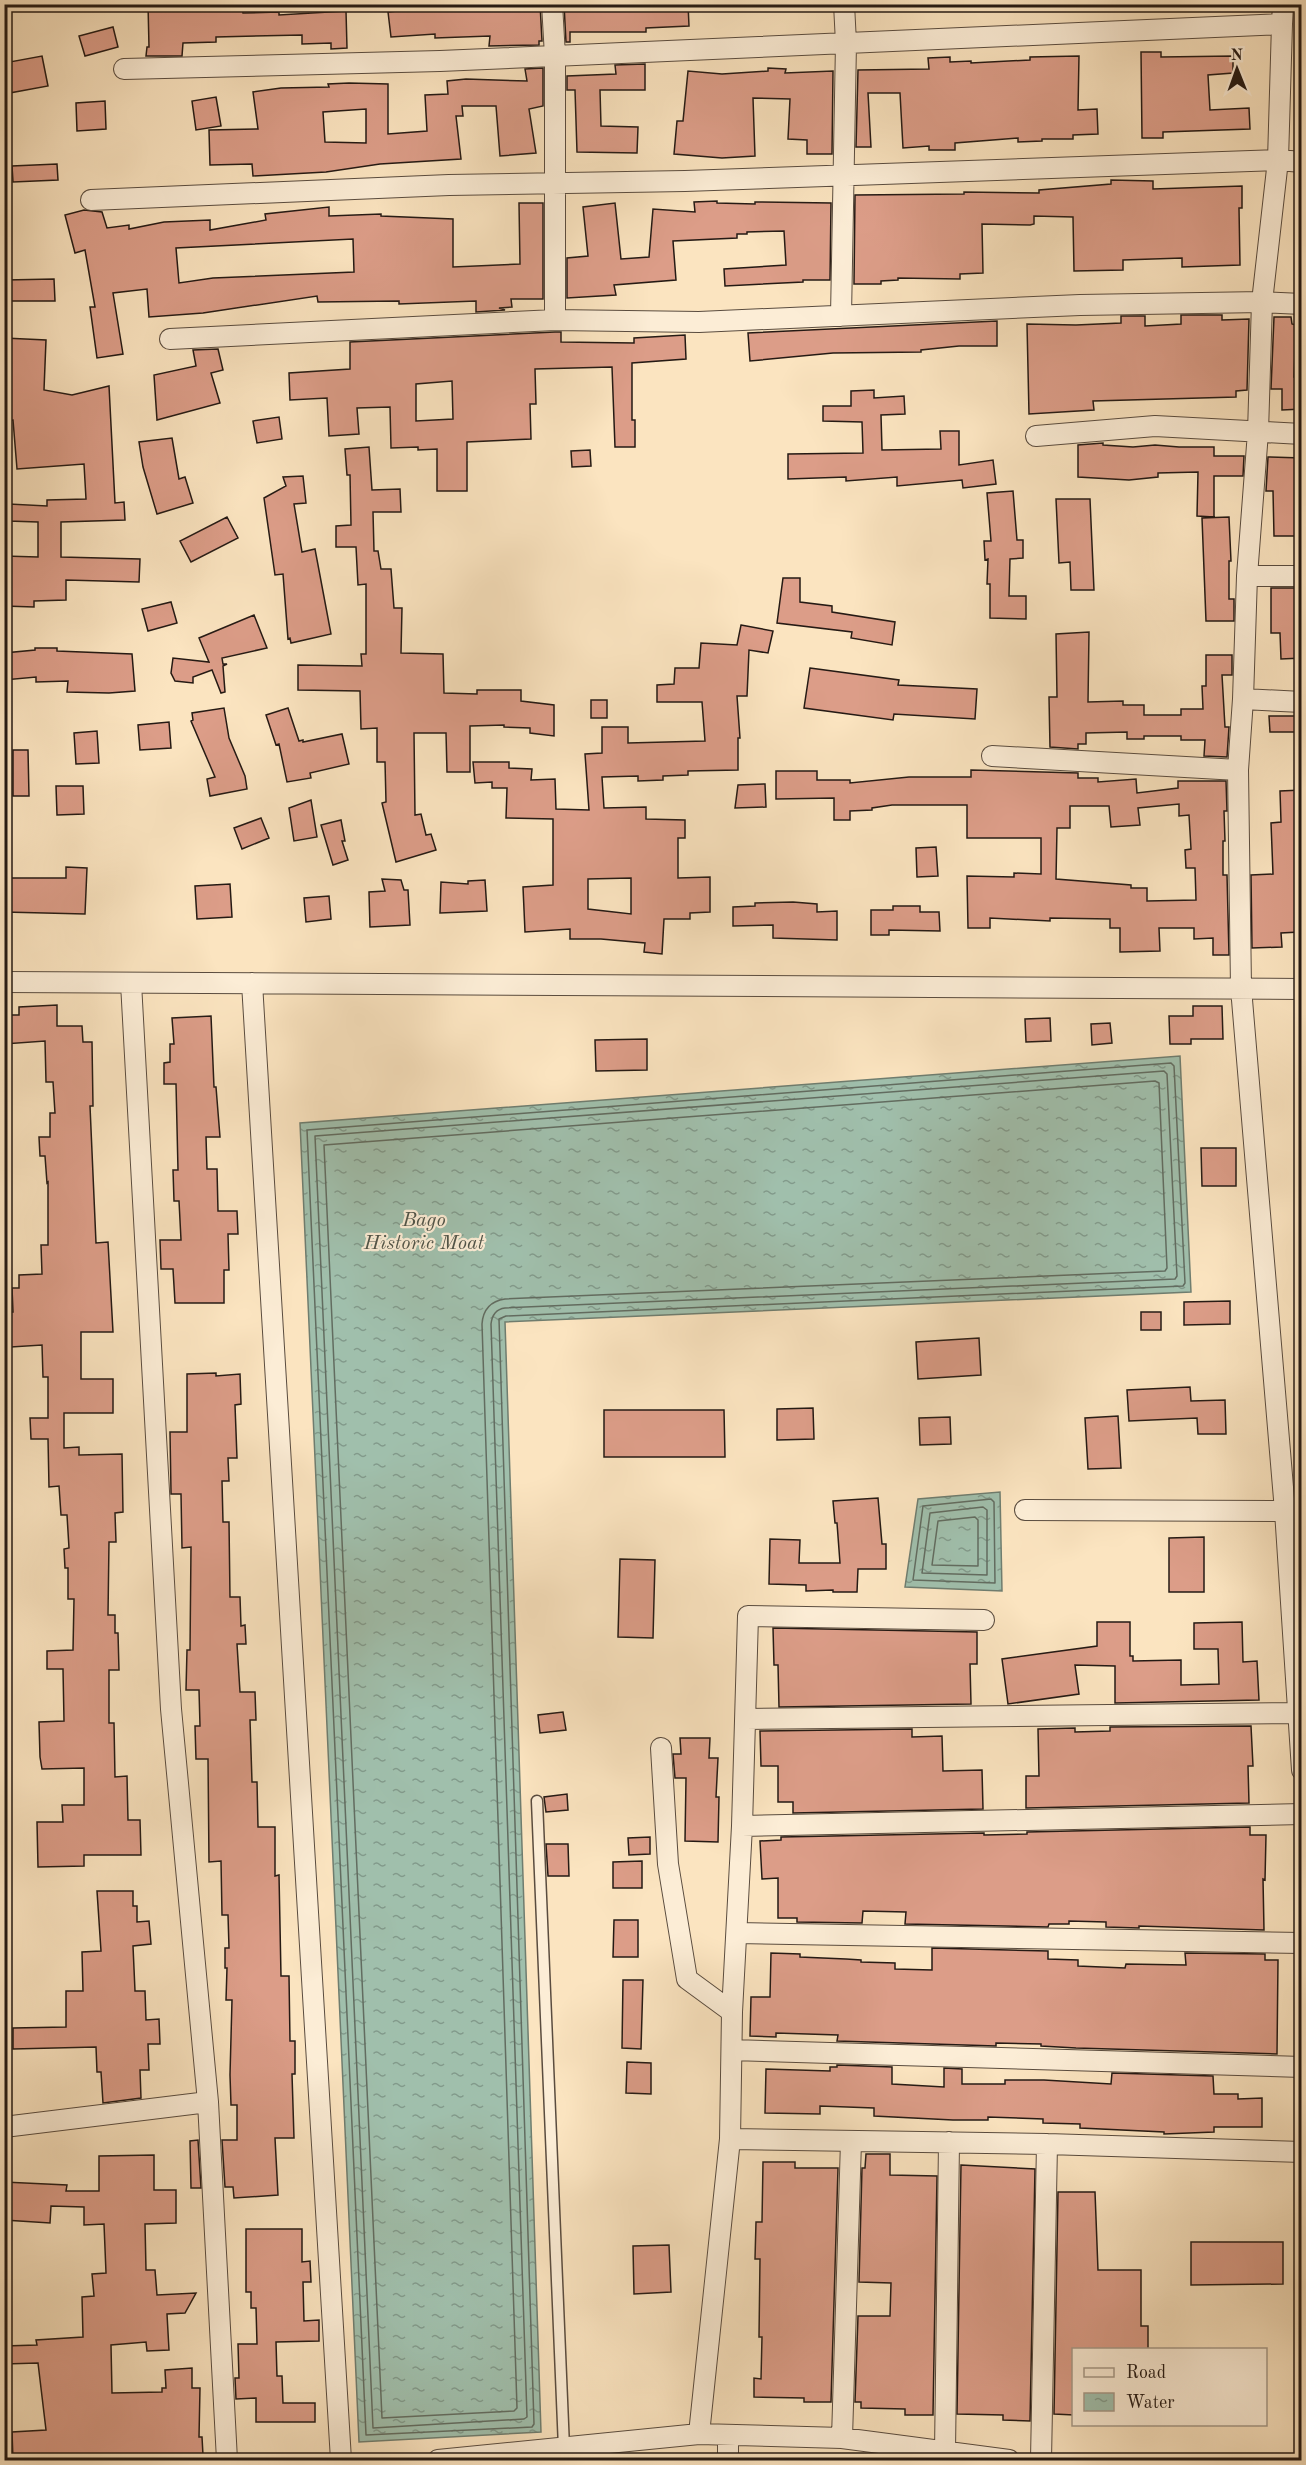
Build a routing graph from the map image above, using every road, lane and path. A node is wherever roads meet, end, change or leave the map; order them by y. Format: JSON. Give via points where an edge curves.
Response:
{"nodes":[{"id":1,"x":552,"y":4,"type":"edge"},
{"id":2,"x":844,"y":4,"type":"edge"},
{"id":3,"x":1282,"y":14,"type":"edge"},
{"id":4,"x":846,"y":43,"type":"junction"},
{"id":5,"x":555,"y":56,"type":"junction"},
{"id":6,"x":124,"y":69,"type":"dead end"},
{"id":7,"x":1278,"y":160,"type":"junction"},
{"id":8,"x":1302,"y":162,"type":"edge"},
{"id":9,"x":843,"y":175,"type":"junction"},
{"id":10,"x":554,"y":183,"type":"junction"},
{"id":11,"x":91,"y":200,"type":"dead end"},
{"id":12,"x":1262,"y":302,"type":"junction"},
{"id":13,"x":1302,"y":304,"type":"edge"},
{"id":14,"x":841,"y":316,"type":"junction"},
{"id":15,"x":555,"y":320,"type":"junction"},
{"id":16,"x":170,"y":339,"type":"dead end"},
{"id":17,"x":1258,"y":432,"type":"junction"},
{"id":18,"x":1302,"y":434,"type":"edge"},
{"id":19,"x":1036,"y":436,"type":"dead end"},
{"id":20,"x":1247,"y":576,"type":"junction"},
{"id":21,"x":1302,"y":576,"type":"edge"},
{"id":22,"x":1243,"y":699,"type":"junction"},
{"id":23,"x":1302,"y":702,"type":"edge"},
{"id":24,"x":992,"y":756,"type":"dead end"},
{"id":25,"x":1238,"y":770,"type":"junction"},
{"id":26,"x":4,"y":982,"type":"edge"},
{"id":27,"x":131,"y":983,"type":"junction"},
{"id":28,"x":252,"y":983,"type":"junction"},
{"id":29,"x":1241,"y":988,"type":"junction"},
{"id":30,"x":1302,"y":989,"type":"edge"},
{"id":31,"x":1025,"y":1510,"type":"dead end"},
{"id":32,"x":1285,"y":1511,"type":"junction"},
{"id":33,"x":1295,"y":1554,"type":"edge"},
{"id":34,"x":984,"y":1620,"type":"dead end"},
{"id":35,"x":1298,"y":1713,"type":"junction"},
{"id":36,"x":746,"y":1719,"type":"junction"},
{"id":37,"x":1301,"y":1741,"type":"edge"},
{"id":38,"x":661,"y":1748,"type":"dead end"},
{"id":39,"x":1302,"y":1770,"type":"edge"},
{"id":40,"x":537,"y":1802,"type":"dead end"},
{"id":41,"x":1302,"y":1814,"type":"edge"},
{"id":42,"x":742,"y":1826,"type":"junction"},
{"id":43,"x":737,"y":1933,"type":"junction"},
{"id":44,"x":1302,"y":1943,"type":"edge"},
{"id":45,"x":732,"y":2012,"type":"junction"},
{"id":46,"x":732,"y":2050,"type":"junction"},
{"id":47,"x":1302,"y":2067,"type":"edge"},
{"id":48,"x":208,"y":2102,"type":"junction"},
{"id":49,"x":4,"y":2127,"type":"edge"},
{"id":50,"x":730,"y":2139,"type":"junction"},
{"id":51,"x":851,"y":2141,"type":"junction"},
{"id":52,"x":949,"y":2142,"type":"junction"},
{"id":53,"x":1047,"y":2144,"type":"junction"},
{"id":54,"x":1302,"y":2152,"type":"edge"},
{"id":55,"x":699,"y":2434,"type":"junction"},
{"id":56,"x":728,"y":2435,"type":"junction"},
{"id":57,"x":842,"y":2438,"type":"junction"},
{"id":58,"x":945,"y":2452,"type":"junction"},
{"id":59,"x":564,"y":2454,"type":"edge"},
{"id":60,"x":227,"y":2460,"type":"edge"},
{"id":61,"x":341,"y":2460,"type":"edge"},
{"id":62,"x":438,"y":2460,"type":"edge"},
{"id":63,"x":728,"y":2460,"type":"edge"},
{"id":64,"x":1009,"y":2460,"type":"edge"},
{"id":65,"x":1041,"y":2460,"type":"edge"}],
"edges":[{"from":1,"to":5,"type":"street"},
{"from":2,"to":4,"type":"street"},
{"from":3,"to":4,"type":"street"},
{"from":3,"to":7,"type":"street"},
{"from":4,"to":5,"type":"street"},
{"from":4,"to":9,"type":"street"},
{"from":5,"to":6,"type":"street"},
{"from":5,"to":10,"type":"street"},
{"from":7,"to":8,"type":"street"},
{"from":7,"to":9,"type":"street"},
{"from":7,"to":12,"type":"street"},
{"from":9,"to":10,"type":"street"},
{"from":9,"to":14,"type":"street"},
{"from":10,"to":11,"type":"street"},
{"from":10,"to":15,"type":"street"},
{"from":12,"to":13,"type":"street"},
{"from":12,"to":14,"type":"street","via":[[1080,305]]},
{"from":12,"to":17,"type":"street"},
{"from":14,"to":15,"type":"street","via":[[699,322]]},
{"from":15,"to":16,"type":"street"},
{"from":17,"to":18,"type":"street"},
{"from":17,"to":19,"type":"street","via":[[1155,426]]},
{"from":17,"to":20,"type":"street"},
{"from":20,"to":21,"type":"street"},
{"from":20,"to":22,"type":"street"},
{"from":22,"to":23,"type":"street"},
{"from":22,"to":25,"type":"street"},
{"from":24,"to":25,"type":"street"},
{"from":25,"to":29,"type":"street"},
{"from":26,"to":27,"type":"street"},
{"from":27,"to":28,"type":"street"},
{"from":27,"to":48,"type":"street","via":[[171,1709]]},
{"from":28,"to":29,"type":"street"},
{"from":28,"to":61,"type":"street"},
{"from":29,"to":30,"type":"street"},
{"from":29,"to":32,"type":"street"},
{"from":31,"to":32,"type":"street"},
{"from":32,"to":33,"type":"street"},
{"from":33,"to":35,"type":"street"},
{"from":34,"to":36,"type":"street","via":[[748,1616]]},
{"from":35,"to":36,"type":"street"},
{"from":35,"to":37,"type":"street"},
{"from":36,"to":42,"type":"street"},
{"from":37,"to":39,"type":"street"},
{"from":38,"to":45,"type":"street","via":[[668,1864],[687,1979]]},
{"from":40,"to":59,"type":"lane"},
{"from":41,"to":42,"type":"street"},
{"from":42,"to":43,"type":"street"},
{"from":43,"to":44,"type":"street"},
{"from":43,"to":45,"type":"street"},
{"from":45,"to":46,"type":"street"},
{"from":46,"to":47,"type":"street"},
{"from":46,"to":50,"type":"street"},
{"from":48,"to":49,"type":"street"},
{"from":48,"to":60,"type":"street"},
{"from":50,"to":51,"type":"street"},
{"from":50,"to":55,"type":"street"},
{"from":51,"to":52,"type":"street"},
{"from":51,"to":57,"type":"street"},
{"from":52,"to":53,"type":"street"},
{"from":52,"to":58,"type":"street"},
{"from":53,"to":54,"type":"street"},
{"from":53,"to":65,"type":"street"},
{"from":55,"to":56,"type":"street"},
{"from":55,"to":59,"type":"street"},
{"from":56,"to":57,"type":"street"},
{"from":56,"to":63,"type":"street"},
{"from":57,"to":58,"type":"street"},
{"from":58,"to":64,"type":"street"},
{"from":59,"to":62,"type":"street"}]}
